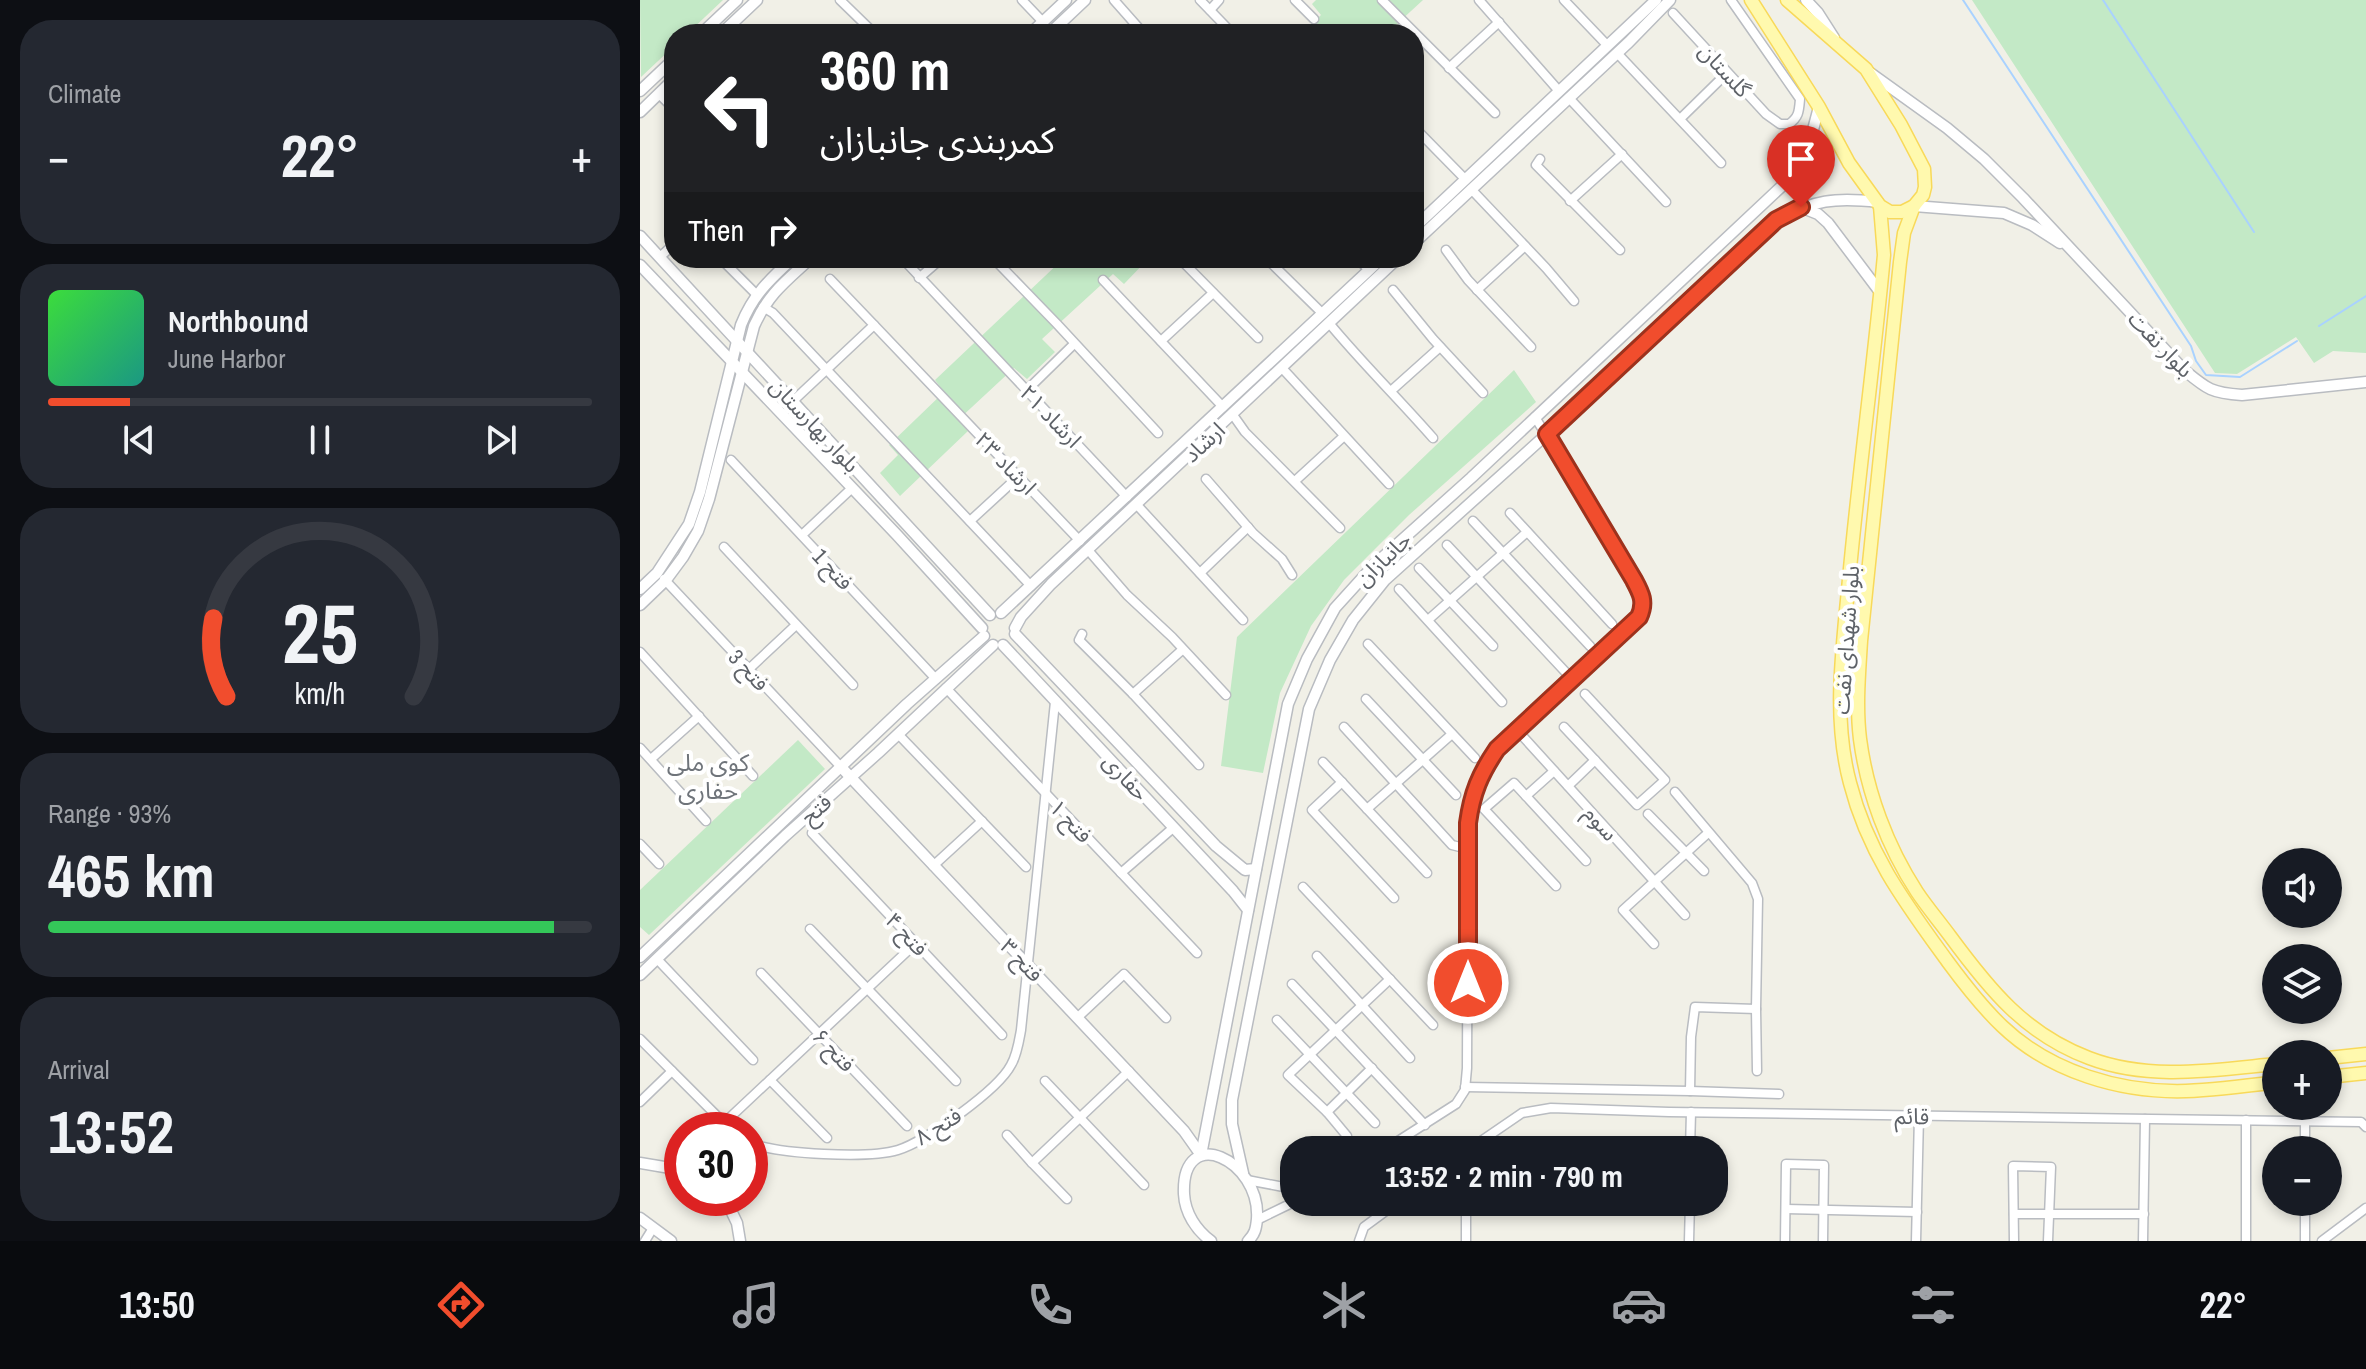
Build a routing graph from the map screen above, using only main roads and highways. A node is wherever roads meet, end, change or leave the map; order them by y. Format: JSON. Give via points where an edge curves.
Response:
{"nodes":[{"id":1,"x":1751,"y":0,"type":"edge"},
{"id":2,"x":1787,"y":0,"type":"edge"},
{"id":3,"x":1879,"y":204,"type":"junction"},
{"id":4,"x":1914,"y":206,"type":"junction"},
{"id":5,"x":2366,"y":1054,"type":"edge"},
{"id":6,"x":2342,"y":1057,"type":"edge"},
{"id":7,"x":2262,"y":1065,"type":"edge"},
{"id":8,"x":2366,"y":1073,"type":"edge"},
{"id":9,"x":2342,"y":1076,"type":"edge"},
{"id":10,"x":2262,"y":1083,"type":"edge"}],
"edges":[{"from":1,"to":3,"type":"main road"},
{"from":2,"to":4,"type":"main road","name":"بلوار شهدای نفت","via":[[1866,69],[1924,169],[1923,195]]},
{"from":3,"to":4,"type":"main road","via":[[1890,212]]},
{"from":3,"to":10,"type":"main road","name":"بلوار شهدای نفت","via":[[1884,255],[1840,669],[1840,732],[1850,783],[1876,854],[1911,913],[1969,990],[2004,1028],[2040,1055],[2077,1073],[2146,1089]]},
{"from":4,"to":7,"type":"main road","name":"بلوار شهدای نفت","via":[[1900,262],[1858,695],[1870,787],[1892,848],[1918,893],[1998,998],[2068,1050],[2149,1072]]},
{"from":5,"to":6,"type":"main road"},
{"from":8,"to":9,"type":"main road"}]}
